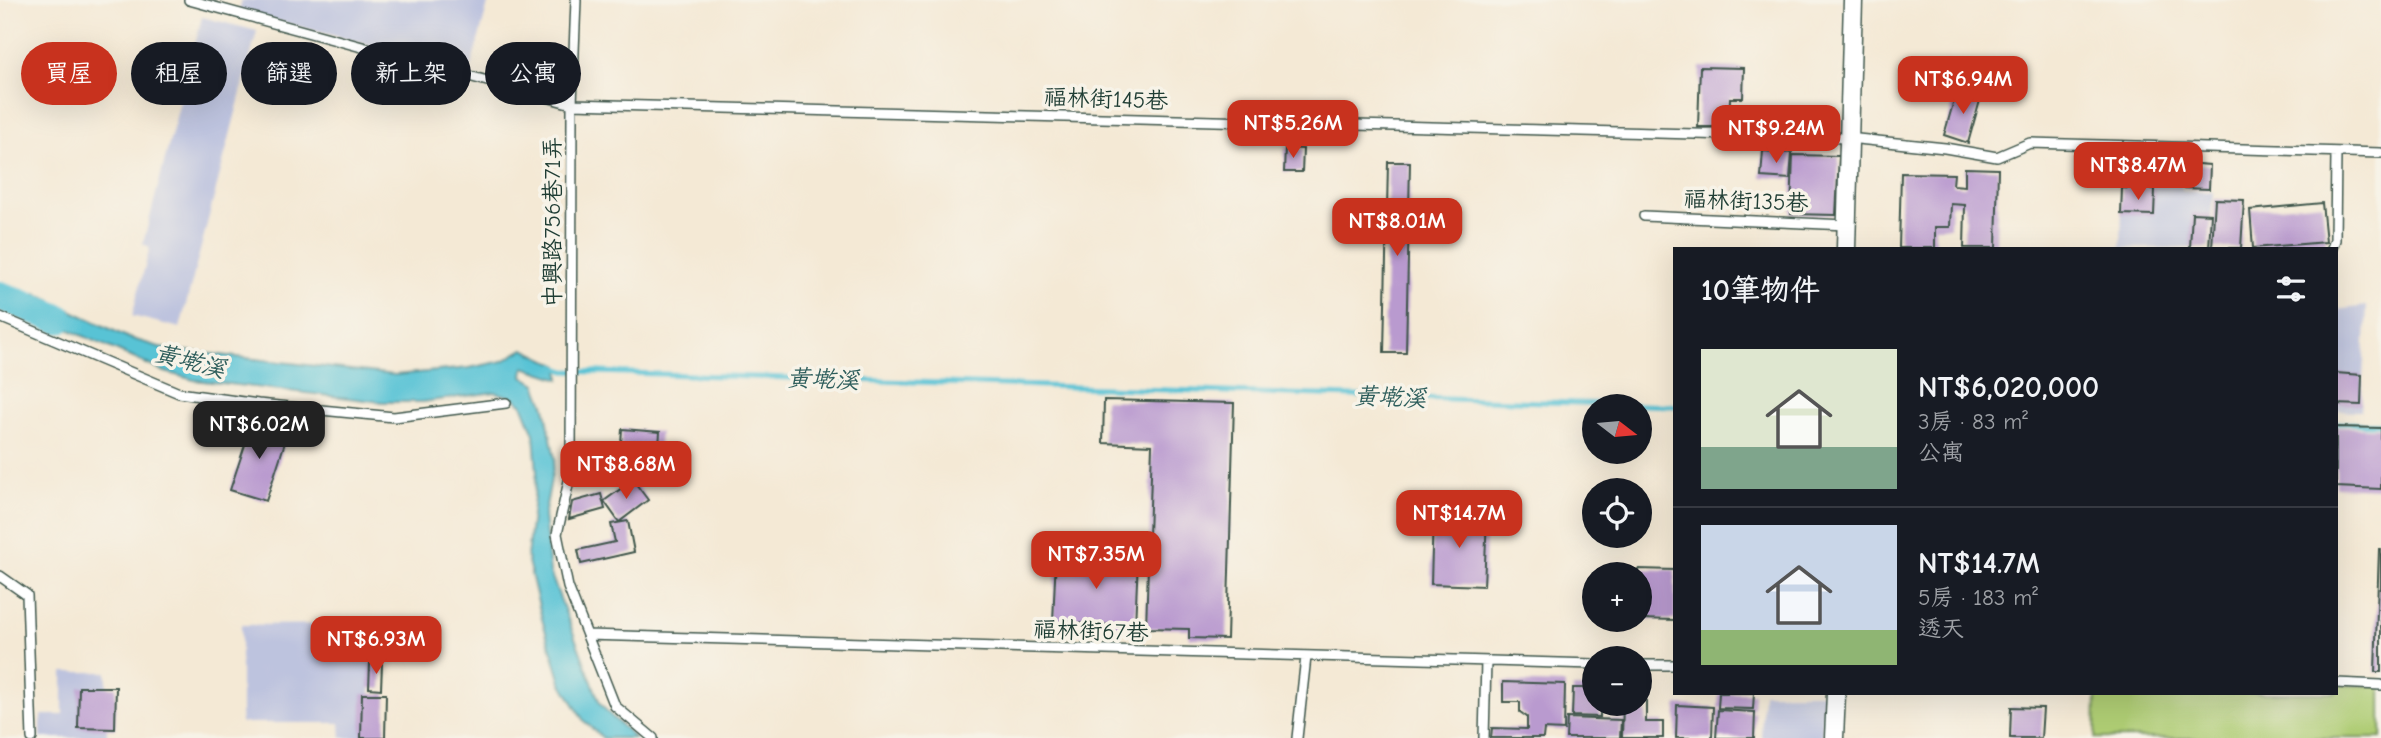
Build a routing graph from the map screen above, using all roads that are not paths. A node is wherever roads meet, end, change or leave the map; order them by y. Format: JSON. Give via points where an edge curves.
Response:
{"nodes":[{"id":1,"x":189,"y":0,"type":"edge"},
{"id":2,"x":576,"y":0,"type":"edge"},
{"id":3,"x":1853,"y":0,"type":"edge"},
{"id":4,"x":574,"y":42,"type":"edge"},
{"id":5,"x":485,"y":80,"type":"edge"},
{"id":6,"x":581,"y":104,"type":"edge"},
{"id":7,"x":572,"y":105,"type":"edge"},
{"id":8,"x":1848,"y":138,"type":"junction"},
{"id":9,"x":2336,"y":152,"type":"junction"},
{"id":10,"x":2381,"y":153,"type":"edge"},
{"id":11,"x":1644,"y":216,"type":"dead end"},
{"id":12,"x":1846,"y":225,"type":"junction"},
{"id":13,"x":1846,"y":247,"type":"edge"},
{"id":14,"x":2332,"y":247,"type":"edge"},
{"id":15,"x":0,"y":317,"type":"edge"},
{"id":16,"x":506,"y":403,"type":"dead end"},
{"id":17,"x":0,"y":576,"type":"edge"},
{"id":18,"x":587,"y":635,"type":"junction"},
{"id":19,"x":1306,"y":657,"type":"junction"},
{"id":20,"x":1486,"y":662,"type":"junction"},
{"id":21,"x":1582,"y":664,"type":"edge"},
{"id":22,"x":1652,"y":665,"type":"edge"},
{"id":23,"x":1673,"y":666,"type":"edge"},
{"id":24,"x":2338,"y":683,"type":"edge"},
{"id":25,"x":2381,"y":685,"type":"edge"},
{"id":26,"x":1836,"y":695,"type":"edge"},
{"id":27,"x":32,"y":738,"type":"edge"},
{"id":28,"x":653,"y":738,"type":"edge"},
{"id":29,"x":1297,"y":738,"type":"edge"},
{"id":30,"x":1484,"y":738,"type":"edge"},
{"id":31,"x":1834,"y":738,"type":"edge"}],
"edges":[{"from":1,"to":5,"type":"lane","name":"福林街145巷"},
{"from":2,"to":4,"type":"lane","name":"中興路756巷71弄"},
{"from":3,"to":8,"type":"street"},
{"from":6,"to":8,"type":"lane","name":"福林街145巷"},
{"from":7,"to":18,"type":"lane","name":"中興路756巷71弄","via":[[571,472],[557,534],[568,587]]},
{"from":8,"to":9,"type":"lane","name":"福林街145巷","via":[[1997,157],[2030,143]]},
{"from":8,"to":12,"type":"street"},
{"from":9,"to":10,"type":"lane","name":"福林街145巷"},
{"from":9,"to":14,"type":"lane"},
{"from":11,"to":12,"type":"lane","name":"福林街135巷"},
{"from":12,"to":13,"type":"street"},
{"from":15,"to":16,"type":"lane","via":[[179,393],[394,417]]},
{"from":17,"to":27,"type":"lane","via":[[27,595]]},
{"from":18,"to":19,"type":"lane","name":"福林街67巷"},
{"from":18,"to":28,"type":"lane","name":"中興路756巷71弄","via":[[615,706]]},
{"from":19,"to":20,"type":"lane","name":"福林街67巷"},
{"from":19,"to":29,"type":"lane"},
{"from":20,"to":21,"type":"lane","name":"福林街67巷"},
{"from":20,"to":30,"type":"lane"},
{"from":22,"to":23,"type":"lane"},
{"from":24,"to":25,"type":"lane"},
{"from":26,"to":31,"type":"street"}]}
